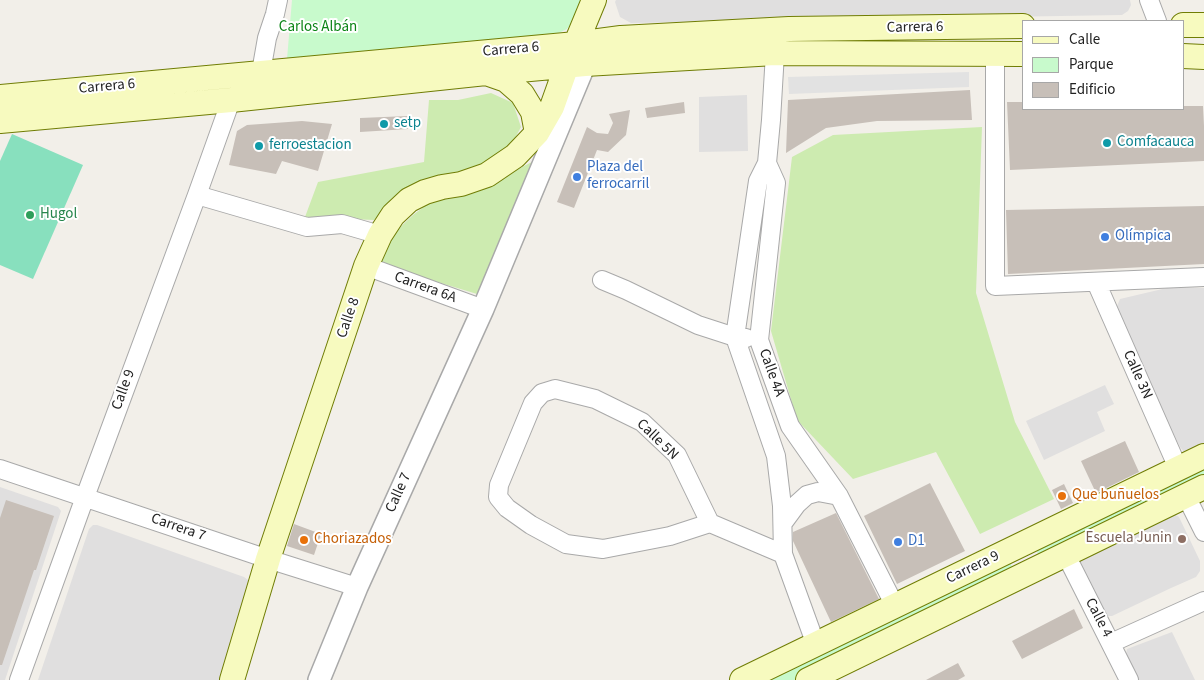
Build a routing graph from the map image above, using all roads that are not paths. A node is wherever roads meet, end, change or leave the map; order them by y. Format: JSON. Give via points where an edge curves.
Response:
{"nodes":[{"id":1,"x":278,"y":0,"type":"edge"},
{"id":2,"x":594,"y":0,"type":"edge"},
{"id":3,"x":609,"y":0,"type":"edge"},
{"id":4,"x":1148,"y":0,"type":"edge"},
{"id":5,"x":1157,"y":20,"type":"edge"},
{"id":6,"x":1204,"y":25,"type":"edge"},
{"id":7,"x":1022,"y":26,"type":"edge"},
{"id":8,"x":1184,"y":26,"type":"edge"},
{"id":9,"x":996,"y":53,"type":"junction"},
{"id":10,"x":580,"y":54,"type":"junction"},
{"id":11,"x":775,"y":54,"type":"junction"},
{"id":12,"x":1022,"y":54,"type":"edge"},
{"id":13,"x":1184,"y":56,"type":"edge"},
{"id":14,"x":1204,"y":57,"type":"edge"},
{"id":15,"x":261,"y":72,"type":"junction"},
{"id":16,"x":486,"y":73,"type":"junction"},
{"id":17,"x":0,"y":98,"type":"edge"},
{"id":18,"x":231,"y":100,"type":"junction"},
{"id":19,"x":0,"y":121,"type":"edge"},
{"id":20,"x":537,"y":133,"type":"junction"},
{"id":21,"x":767,"y":163,"type":"junction"},
{"id":22,"x":197,"y":195,"type":"junction"},
{"id":23,"x":380,"y":236,"type":"junction"},
{"id":24,"x":366,"y":266,"type":"junction"},
{"id":25,"x":1204,"y":277,"type":"edge"},
{"id":26,"x":602,"y":280,"type":"dead end"},
{"id":27,"x":1096,"y":282,"type":"junction"},
{"id":28,"x":483,"y":309,"type":"junction"},
{"id":29,"x":735,"y":336,"type":"junction"},
{"id":30,"x":759,"y":340,"type":"junction"},
{"id":31,"x":1204,"y":456,"type":"edge"},
{"id":32,"x":1178,"y":468,"type":"junction"},
{"id":33,"x":0,"y":469,"type":"edge"},
{"id":34,"x":1195,"y":492,"type":"edge"},
{"id":35,"x":839,"y":496,"type":"junction"},
{"id":36,"x":85,"y":497,"type":"junction"},
{"id":37,"x":710,"y":523,"type":"junction"},
{"id":38,"x":782,"y":523,"type":"junction"},
{"id":39,"x":1204,"y":532,"type":"edge"},
{"id":40,"x":1017,"y":547,"type":"junction"},
{"id":41,"x":783,"y":554,"type":"junction"},
{"id":42,"x":1066,"y":555,"type":"junction"},
{"id":43,"x":268,"y":558,"type":"junction"},
{"id":44,"x":1031,"y":572,"type":"junction"},
{"id":45,"x":357,"y":586,"type":"junction"},
{"id":46,"x":1204,"y":601,"type":"edge"},
{"id":47,"x":895,"y":606,"type":"junction"},
{"id":48,"x":1110,"y":643,"type":"junction"},
{"id":49,"x":816,"y":645,"type":"junction"},
{"id":50,"x":19,"y":680,"type":"edge"},
{"id":51,"x":232,"y":680,"type":"edge"},
{"id":52,"x":319,"y":680,"type":"edge"},
{"id":53,"x":742,"y":680,"type":"edge"},
{"id":54,"x":808,"y":680,"type":"edge"},
{"id":55,"x":1129,"y":680,"type":"edge"}],
"edges":[{"from":1,"to":15,"type":"street"},
{"from":2,"to":10,"type":"main road"},
{"from":3,"to":10,"type":"main road"},
{"from":4,"to":5,"type":"street"},
{"from":6,"to":8,"type":"main road"},
{"from":7,"to":10,"type":"main road","name":"Carrera 6","via":[[789,29],[621,38]]},
{"from":9,"to":11,"type":"main road","name":"Carrera 6"},
{"from":9,"to":12,"type":"main road","name":"Carrera 6"},
{"from":9,"to":27,"type":"street","via":[[996,286]]},
{"from":10,"to":11,"type":"main road","name":"Carrera 6"},
{"from":10,"to":15,"type":"main road","name":"Carrera 6"},
{"from":10,"to":16,"type":"main road","name":"Carrera 6"},
{"from":10,"to":20,"type":"main road","name":"Calle 8"},
{"from":10,"to":28,"type":"street","name":"Calle 7"},
{"from":11,"to":21,"type":"street","name":"Calle 4A"},
{"from":13,"to":14,"type":"main road"},
{"from":15,"to":17,"type":"main road","name":"Carrera 6"},
{"from":16,"to":18,"type":"main road","name":"Carrera 6"},
{"from":16,"to":20,"type":"main road","via":[[506,80],[522,94],[533,112]]},
{"from":18,"to":19,"type":"main road","name":"Carrera 6"},
{"from":18,"to":22,"type":"street","name":"Calle 9"},
{"from":20,"to":23,"type":"main road","name":"Calle 8","via":[[515,156],[487,175],[425,192],[409,200],[393,215]]},
{"from":21,"to":29,"type":"street","via":[[758,181]]},
{"from":21,"to":30,"type":"street","name":"Calle 4A","via":[[776,183]]},
{"from":22,"to":23,"type":"street","via":[[307,227],[342,224]]},
{"from":22,"to":36,"type":"street","name":"Calle 9"},
{"from":23,"to":24,"type":"main road","name":"Calle 8"},
{"from":24,"to":28,"type":"street","name":"Carrera 6A"},
{"from":24,"to":43,"type":"main road","name":"Calle 8"},
{"from":25,"to":27,"type":"street"},
{"from":26,"to":29,"type":"street","via":[[698,325]]},
{"from":27,"to":32,"type":"street","name":"Calle 3N"},
{"from":28,"to":45,"type":"street","name":"Calle 7"},
{"from":29,"to":30,"type":"street"},
{"from":29,"to":38,"type":"street","via":[[776,456]]},
{"from":30,"to":35,"type":"street","name":"Calle 4A","via":[[790,426]]},
{"from":31,"to":32,"type":"main road","name":"Carrera 9"},
{"from":32,"to":40,"type":"main road","name":"Carrera 9"},
{"from":33,"to":36,"type":"street","name":"Carrera 7"},
{"from":34,"to":39,"type":"street"},
{"from":34,"to":42,"type":"main road","name":"Carrera 9"},
{"from":35,"to":38,"type":"street","via":[[818,492],[807,495]]},
{"from":35,"to":47,"type":"street","name":"Calle 4A"},
{"from":36,"to":43,"type":"street","name":"Carrera 7"},
{"from":36,"to":50,"type":"street","name":"Calle 9"},
{"from":37,"to":37,"type":"street","name":"Calle 5N","via":[[677,455],[642,422],[595,399],[555,389],[542,393],[533,403],[499,485],[498,497],[507,508],[566,544],[603,549],[670,536]]},
{"from":37,"to":41,"type":"street"},
{"from":38,"to":41,"type":"street"},
{"from":40,"to":44,"type":"main road"},
{"from":40,"to":47,"type":"main road","name":"Carrera 9"},
{"from":41,"to":49,"type":"street"},
{"from":42,"to":44,"type":"main road","name":"Carrera 9"},
{"from":42,"to":48,"type":"street","name":"Calle 4"},
{"from":43,"to":45,"type":"street","name":"Carrera 7"},
{"from":43,"to":51,"type":"main road","name":"Calle 8"},
{"from":44,"to":54,"type":"main road","name":"Carrera 9"},
{"from":45,"to":52,"type":"street","name":"Calle 7"},
{"from":46,"to":48,"type":"street"},
{"from":47,"to":49,"type":"main road","name":"Carrera 9"},
{"from":48,"to":55,"type":"street","name":"Calle 4"},
{"from":49,"to":53,"type":"main road","name":"Carrera 9"}]}
